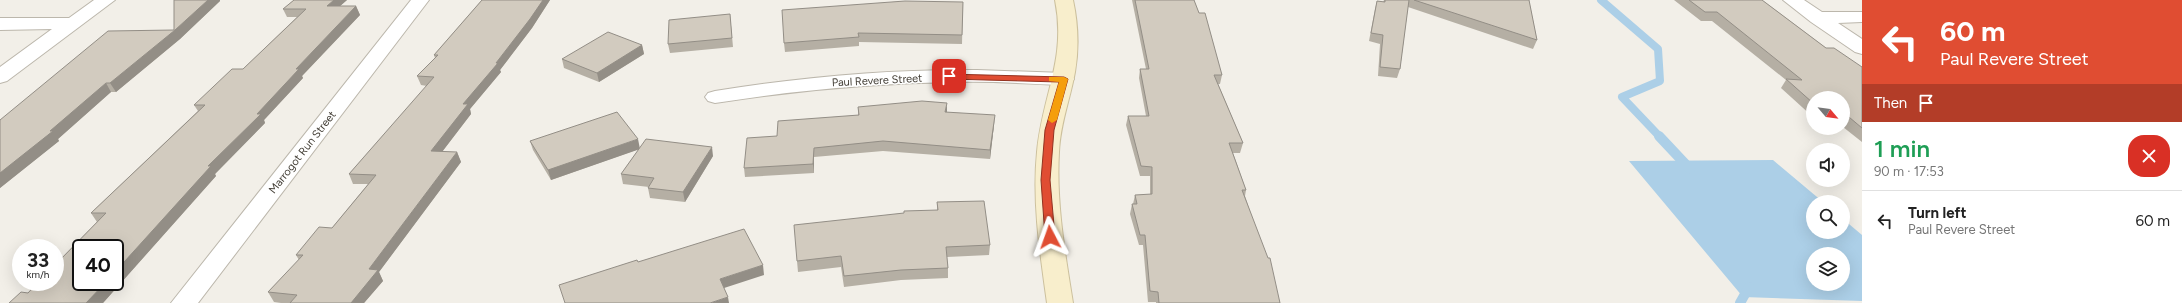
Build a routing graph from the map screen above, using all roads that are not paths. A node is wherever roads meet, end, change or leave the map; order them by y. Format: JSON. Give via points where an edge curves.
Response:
{"nodes":[{"id":1,"x":106,"y":0,"type":"edge"},
{"id":2,"x":420,"y":0,"type":"edge"},
{"id":3,"x":1064,"y":0,"type":"edge"},
{"id":4,"x":1792,"y":0,"type":"edge"},
{"id":5,"x":1862,"y":17,"type":"edge"},
{"id":6,"x":1817,"y":18,"type":"junction"},
{"id":7,"x":0,"y":24,"type":"edge"},
{"id":8,"x":71,"y":24,"type":"junction"},
{"id":9,"x":1862,"y":48,"type":"edge"},
{"id":10,"x":0,"y":77,"type":"edge"},
{"id":11,"x":1064,"y":79,"type":"junction"},
{"id":12,"x":714,"y":97,"type":"dead end"},
{"id":13,"x":184,"y":303,"type":"edge"},
{"id":14,"x":1060,"y":303,"type":"edge"}],
"edges":[{"from":1,"to":8,"type":"street"},
{"from":2,"to":13,"type":"street","name":"Marrogot Run Street"},
{"from":3,"to":11,"type":"street","via":[[1068,34]]},
{"from":4,"to":6,"type":"street"},
{"from":5,"to":6,"type":"street"},
{"from":6,"to":9,"type":"street"},
{"from":7,"to":8,"type":"street"},
{"from":8,"to":10,"type":"street"},
{"from":11,"to":12,"type":"street","name":"Paul Revere Street","via":[[949,76],[858,80]]},
{"from":11,"to":14,"type":"street","via":[[1050,130],[1046,180],[1050,237]]}]}
